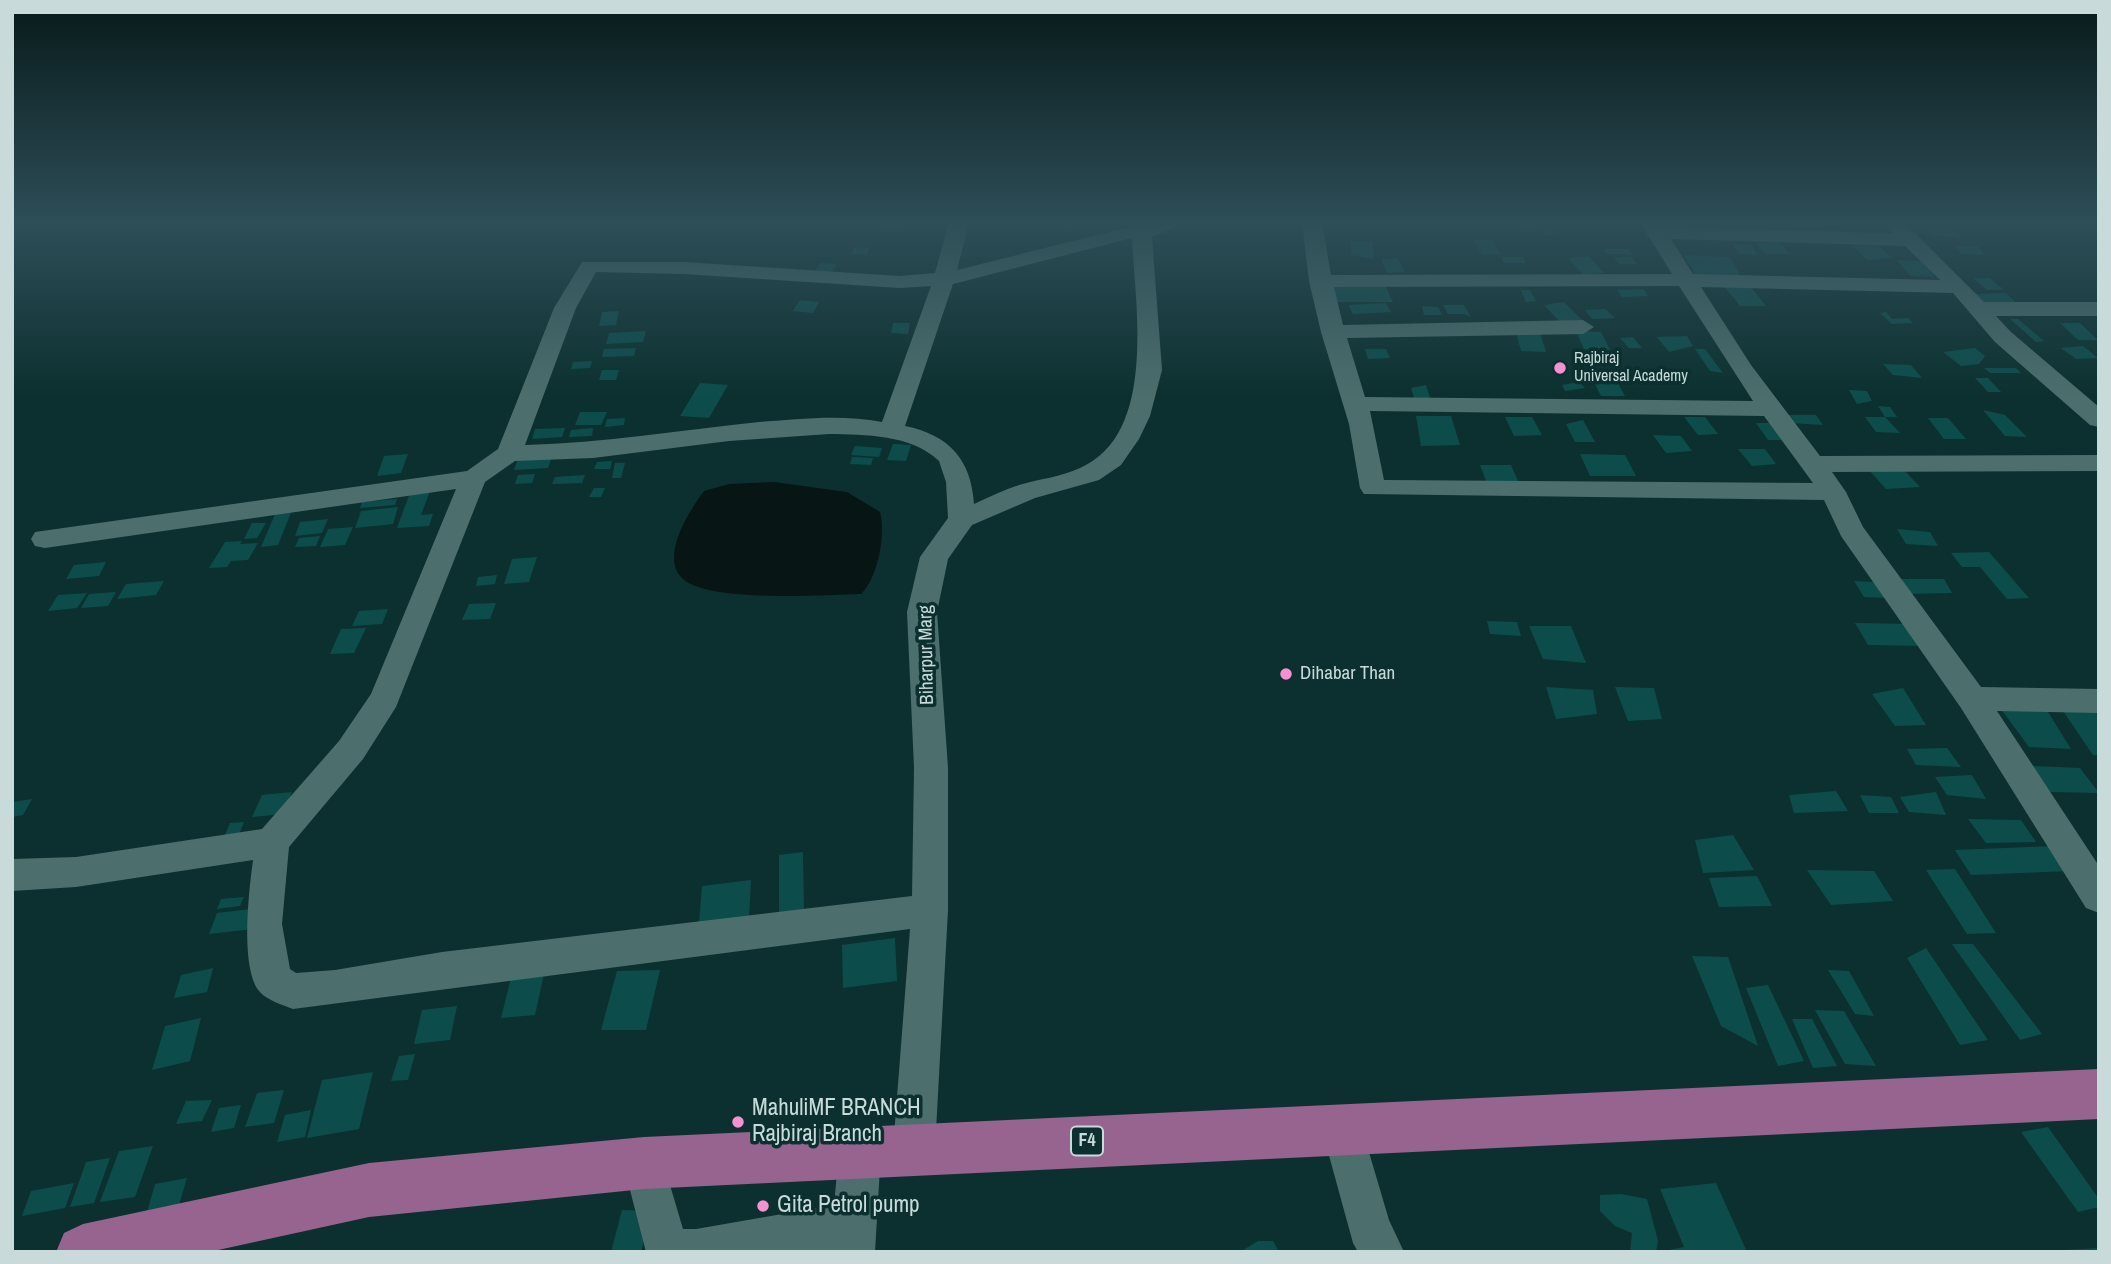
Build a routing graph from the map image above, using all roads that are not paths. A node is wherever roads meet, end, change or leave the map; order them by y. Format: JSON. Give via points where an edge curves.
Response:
{"nodes":[{"id":1,"x":581,"y":281,"type":"edge"},
{"id":2,"x":884,"y":281,"type":"edge"},
{"id":3,"x":915,"y":281,"type":"edge"},
{"id":4,"x":943,"y":281,"type":"edge"},
{"id":5,"x":1145,"y":281,"type":"edge"},
{"id":6,"x":1320,"y":281,"type":"joint"},
{"id":7,"x":1325,"y":281,"type":"edge"},
{"id":8,"x":1686,"y":281,"type":"edge"},
{"id":9,"x":1724,"y":281,"type":"edge"},
{"id":10,"x":1952,"y":281,"type":"edge"},
{"id":11,"x":1959,"y":287,"type":"junction"},
{"id":12,"x":1979,"y":309,"type":"junction"},
{"id":13,"x":2099,"y":309,"type":"edge"},
{"id":14,"x":1583,"y":327,"type":"dead end"},
{"id":15,"x":1332,"y":332,"type":"junction"},
{"id":16,"x":1356,"y":404,"type":"junction"},
{"id":17,"x":1772,"y":409,"type":"junction"},
{"id":18,"x":2099,"y":420,"type":"edge"},
{"id":19,"x":891,"y":430,"type":"junction"},
{"id":20,"x":509,"y":453,"type":"junction"},
{"id":21,"x":2099,"y":463,"type":"edge"},
{"id":22,"x":1813,"y":464,"type":"junction"},
{"id":23,"x":474,"y":478,"type":"junction"},
{"id":24,"x":1833,"y":492,"type":"junction"},
{"id":25,"x":962,"y":519,"type":"junction"},
{"id":26,"x":45,"y":539,"type":"dead end"},
{"id":27,"x":1972,"y":699,"type":"junction"},
{"id":28,"x":2099,"y":701,"type":"edge"},
{"id":29,"x":272,"y":842,"type":"junction"},
{"id":30,"x":12,"y":875,"type":"edge"},
{"id":31,"x":2099,"y":897,"type":"edge"},
{"id":32,"x":930,"y":910,"type":"junction"},
{"id":33,"x":2099,"y":1094,"type":"edge"},
{"id":34,"x":1343,"y":1130,"type":"junction"},
{"id":35,"x":914,"y":1149,"type":"junction"},
{"id":36,"x":860,"y":1151,"type":"junction"},
{"id":37,"x":644,"y":1163,"type":"junction"},
{"id":38,"x":854,"y":1238,"type":"edge"},
{"id":39,"x":83,"y":1252,"type":"edge"},
{"id":40,"x":1382,"y":1252,"type":"edge"}],
"edges":[{"from":1,"to":20,"type":"street","via":[[565,308]]},
{"from":2,"to":3,"type":"street"},
{"from":4,"to":19,"type":"street"},
{"from":5,"to":25,"type":"street","via":[[1150,370],[1138,416],[1112,459],[1090,474],[1026,492]]},
{"from":6,"to":7,"type":"street"},
{"from":6,"to":15,"type":"street"},
{"from":8,"to":17,"type":"street"},
{"from":9,"to":11,"type":"street"},
{"from":10,"to":11,"type":"street"},
{"from":11,"to":12,"type":"street"},
{"from":12,"to":13,"type":"street"},
{"from":12,"to":18,"type":"street","via":[[2003,337]]},
{"from":14,"to":15,"type":"street"},
{"from":15,"to":16,"type":"street"},
{"from":16,"to":17,"type":"street"},
{"from":16,"to":24,"type":"street","via":[[1373,488]]},
{"from":17,"to":22,"type":"street"},
{"from":19,"to":20,"type":"street","via":[[766,428],[602,450]]},
{"from":19,"to":25,"type":"street","via":[[920,437],[944,451],[959,477]]},
{"from":20,"to":23,"type":"street"},
{"from":21,"to":22,"type":"street"},
{"from":22,"to":24,"type":"street"},
{"from":23,"to":26,"type":"street"},
{"from":23,"to":29,"type":"street","via":[[385,698],[351,750]]},
{"from":24,"to":27,"type":"street","via":[[1851,530]]},
{"from":25,"to":32,"type":"street","name":"Biharpur Marg","via":[[934,557],[922,612],[931,768]]},
{"from":27,"to":28,"type":"street"},
{"from":27,"to":31,"type":"street"},
{"from":29,"to":30,"type":"street","via":[[76,872]]},
{"from":29,"to":32,"type":"street","via":[[264,924],[273,980],[293,991]]},
{"from":32,"to":35,"type":"street","name":"Biharpur Marg"},
{"from":33,"to":34,"type":"main road","number":"F4"},
{"from":34,"to":35,"type":"main road","number":"F4"},
{"from":34,"to":40,"type":"street","via":[[1369,1227]]},
{"from":35,"to":36,"type":"main road","number":"F4"},
{"from":36,"to":37,"type":"main road","number":"F4"},
{"from":36,"to":38,"type":"street"},
{"from":37,"to":38,"type":"street","via":[[665,1244],[677,1251]]},
{"from":37,"to":39,"type":"main road","number":"F4","via":[[369,1190]]}]}
